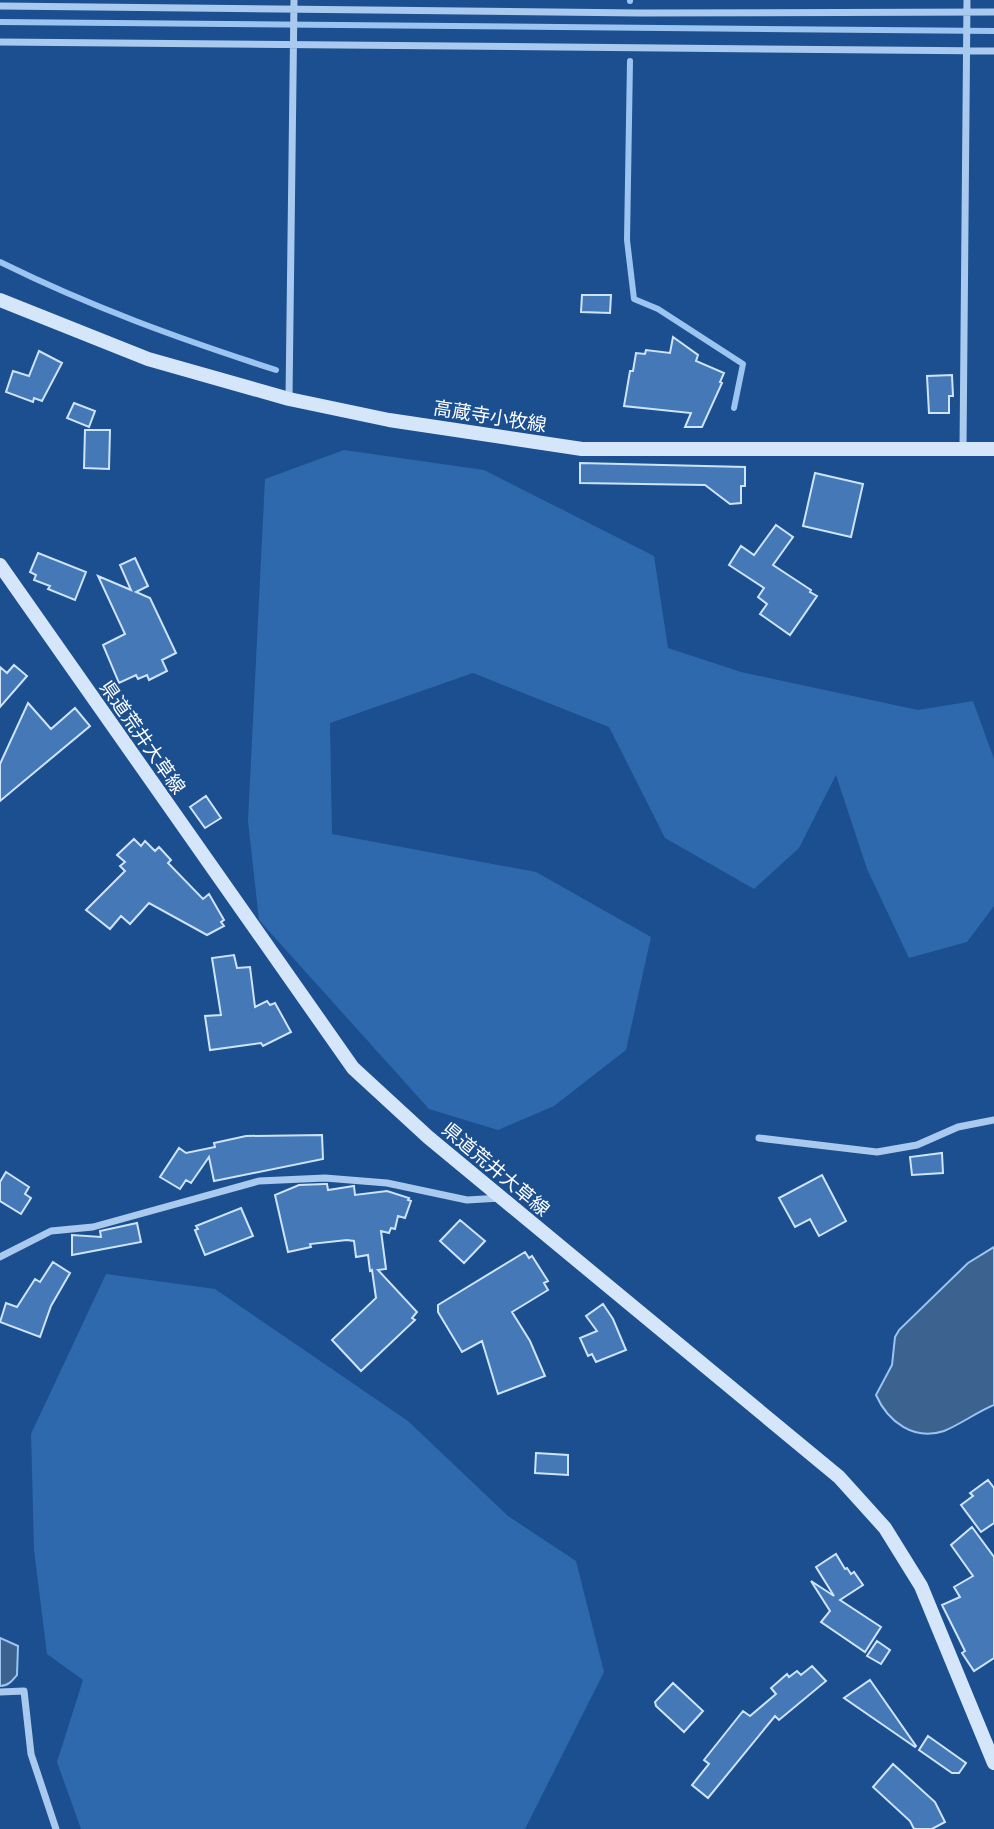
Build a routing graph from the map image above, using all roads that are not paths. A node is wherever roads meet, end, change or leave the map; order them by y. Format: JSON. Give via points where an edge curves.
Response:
{"nodes":[{"id":1,"x":967,"y":0,"type":"edge"},
{"id":2,"x":294,"y":4,"type":"edge"},
{"id":3,"x":0,"y":6,"type":"edge"},
{"id":4,"x":967,"y":12,"type":"junction"},
{"id":5,"x":994,"y":12,"type":"edge"},
{"id":6,"x":0,"y":42,"type":"edge"},
{"id":7,"x":293,"y":45,"type":"junction"},
{"id":8,"x":966,"y":51,"type":"junction"},
{"id":9,"x":994,"y":51,"type":"edge"},
{"id":10,"x":0,"y":300,"type":"edge"},
{"id":11,"x":289,"y":399,"type":"junction"},
{"id":12,"x":963,"y":449,"type":"junction"},
{"id":13,"x":994,"y":449,"type":"edge"},
{"id":14,"x":0,"y":565,"type":"edge"},
{"id":15,"x":994,"y":1120,"type":"edge"},
{"id":16,"x":759,"y":1138,"type":"dead end"},
{"id":17,"x":502,"y":1198,"type":"junction"},
{"id":18,"x":0,"y":1257,"type":"edge"},
{"id":19,"x":0,"y":1692,"type":"edge"},
{"id":20,"x":994,"y":1763,"type":"edge"},
{"id":21,"x":57,"y":1829,"type":"edge"}],
"edges":[{"from":1,"to":4,"type":"street"},
{"from":2,"to":3,"type":"street"},
{"from":2,"to":4,"type":"street","via":[[640,13]]},
{"from":2,"to":7,"type":"street"},
{"from":4,"to":5,"type":"street"},
{"from":4,"to":8,"type":"street"},
{"from":6,"to":7,"type":"street"},
{"from":7,"to":8,"type":"street"},
{"from":7,"to":11,"type":"street"},
{"from":8,"to":9,"type":"street"},
{"from":8,"to":12,"type":"street"},
{"from":10,"to":11,"type":"main road","name":"高蔵寺小牧線","via":[[148,359]]},
{"from":11,"to":12,"type":"main road","name":"高蔵寺小牧線","via":[[389,420],[582,449]]},
{"from":12,"to":13,"type":"main road","name":"高蔵寺小牧線"},
{"from":14,"to":17,"type":"main road","name":"県道荒井大草線","via":[[353,1068]]},
{"from":15,"to":16,"type":"street","via":[[958,1127],[917,1145],[877,1152]]},
{"from":17,"to":18,"type":"street","via":[[467,1199],[387,1183],[325,1178],[259,1181],[93,1227],[51,1231]]},
{"from":17,"to":20,"type":"main road","name":"県道荒井大草線","via":[[839,1477],[885,1528],[920,1586]]},
{"from":19,"to":21,"type":"street","via":[[24,1691],[32,1754]]}]}
